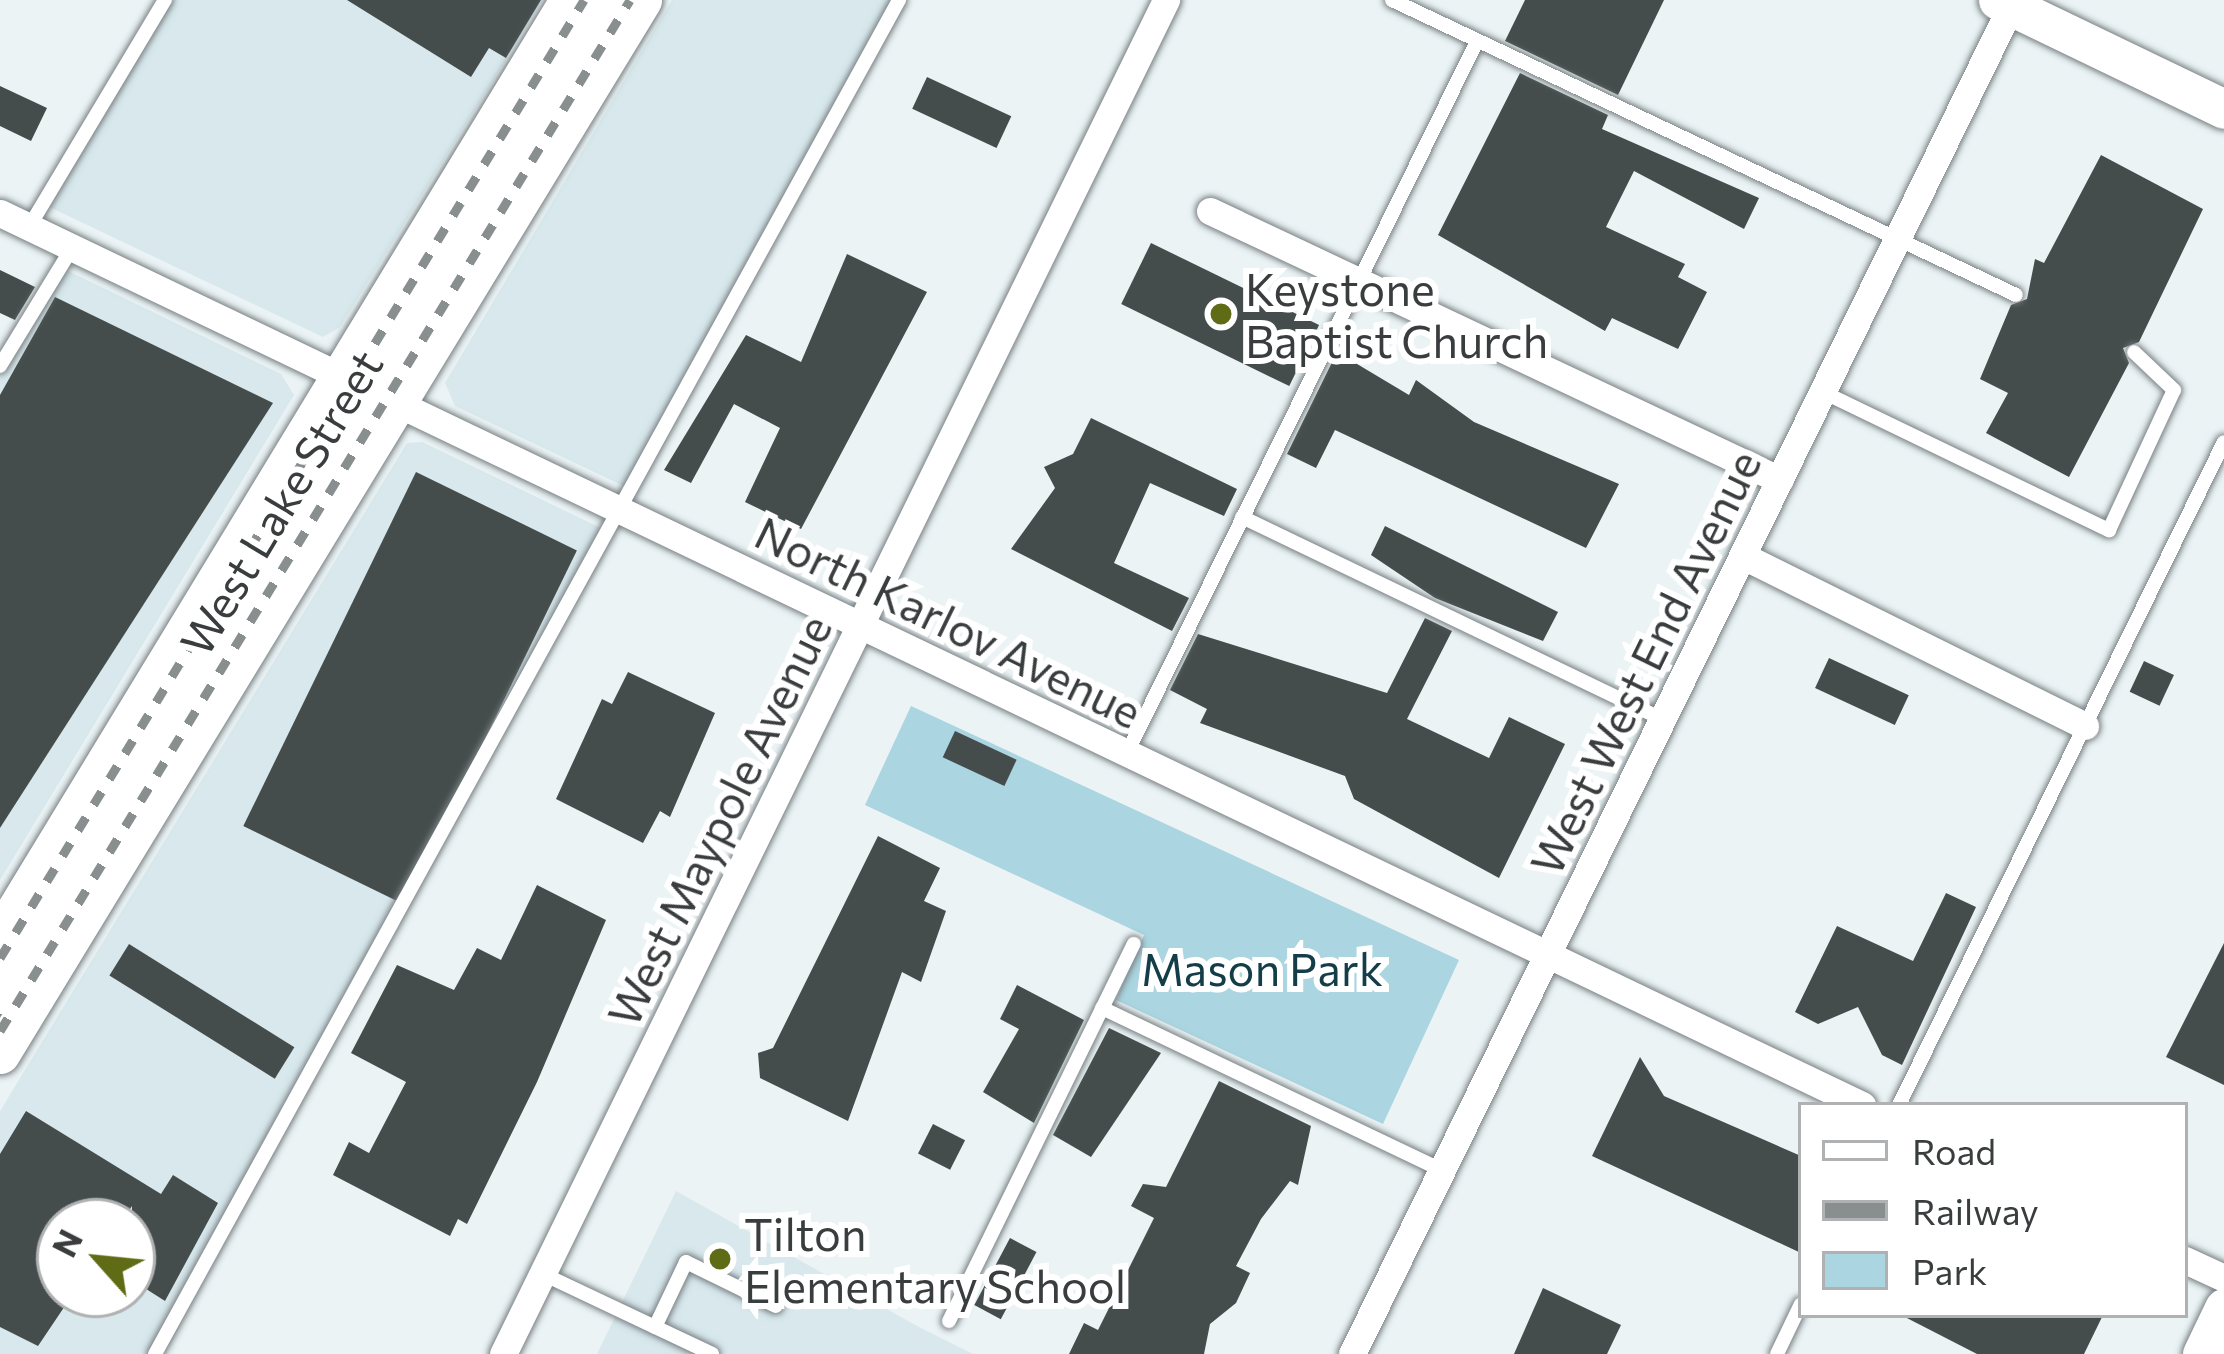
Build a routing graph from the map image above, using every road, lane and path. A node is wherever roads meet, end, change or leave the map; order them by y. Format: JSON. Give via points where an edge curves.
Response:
{"nodes":[{"id":1,"x":165,"y":0,"type":"edge"},
{"id":2,"x":569,"y":0,"type":"edge"},
{"id":3,"x":607,"y":0,"type":"edge"},
{"id":4,"x":642,"y":0,"type":"edge"},
{"id":5,"x":899,"y":0,"type":"edge"},
{"id":6,"x":1166,"y":0,"type":"edge"},
{"id":7,"x":1392,"y":0,"type":"edge"},
{"id":8,"x":2004,"y":3,"type":"edge"},
{"id":9,"x":1478,"y":41,"type":"junction"},
{"id":10,"x":2224,"y":110,"type":"edge"},
{"id":11,"x":1210,"y":211,"type":"dead end"},
{"id":12,"x":0,"y":213,"type":"edge"},
{"id":13,"x":28,"y":227,"type":"junction"},
{"id":14,"x":1895,"y":243,"type":"junction"},
{"id":15,"x":72,"y":248,"type":"junction"},
{"id":16,"x":1358,"y":281,"type":"junction"},
{"id":17,"x":2016,"y":296,"type":"dead end"},
{"id":18,"x":2134,"y":352,"type":"dead end"},
{"id":19,"x":0,"y":366,"type":"edge"},
{"id":20,"x":368,"y":389,"type":"junction"},
{"id":21,"x":1823,"y":392,"type":"junction"},
{"id":22,"x":2224,"y":442,"type":"edge"},
{"id":23,"x":1780,"y":480,"type":"junction"},
{"id":24,"x":619,"y":509,"type":"junction"},
{"id":25,"x":1242,"y":517,"type":"junction"},
{"id":26,"x":1743,"y":556,"type":"junction"},
{"id":27,"x":860,"y":625,"type":"junction"},
{"id":28,"x":1663,"y":720,"type":"junction"},
{"id":29,"x":2085,"y":726,"type":"junction"},
{"id":30,"x":1127,"y":753,"type":"junction"},
{"id":31,"x":0,"y":936,"type":"edge"},
{"id":32,"x":1134,"y":944,"type":"dead end"},
{"id":33,"x":1548,"y":955,"type":"junction"},
{"id":34,"x":0,"y":994,"type":"edge"},
{"id":35,"x":1102,"y":1008,"type":"junction"},
{"id":36,"x":0,"y":1054,"type":"edge"},
{"id":37,"x":1856,"y":1102,"type":"edge"},
{"id":38,"x":1900,"y":1102,"type":"edge"},
{"id":39,"x":1442,"y":1170,"type":"junction"},
{"id":40,"x":2188,"y":1261,"type":"edge"},
{"id":41,"x":543,"y":1274,"type":"junction"},
{"id":42,"x":2224,"y":1278,"type":"edge"},
{"id":43,"x":776,"y":1306,"type":"dead end"},
{"id":44,"x":2224,"y":1308,"type":"edge"},
{"id":45,"x":1798,"y":1310,"type":"edge"},
{"id":46,"x":949,"y":1321,"type":"dead end"},
{"id":47,"x":655,"y":1327,"type":"junction"},
{"id":48,"x":512,"y":1351,"type":"edge"},
{"id":49,"x":155,"y":1354,"type":"edge"},
{"id":50,"x":712,"y":1354,"type":"edge"},
{"id":51,"x":1352,"y":1354,"type":"edge"},
{"id":52,"x":1777,"y":1354,"type":"edge"},
{"id":53,"x":2201,"y":1354,"type":"edge"}],
"edges":[{"from":1,"to":13,"type":"lane"},
{"from":2,"to":20,"type":"main road","name":"West Lake Street"},
{"from":3,"to":20,"type":"main road","name":"West Lake Street"},
{"from":4,"to":20,"type":"main road","name":"West Lake Street"},
{"from":5,"to":24,"type":"lane"},
{"from":6,"to":27,"type":"street","name":"West Maypole Avenue"},
{"from":7,"to":9,"type":"lane"},
{"from":8,"to":10,"type":"main road"},
{"from":8,"to":14,"type":"street","name":"West West End Avenue"},
{"from":9,"to":14,"type":"lane"},
{"from":9,"to":16,"type":"lane"},
{"from":11,"to":16,"type":"street"},
{"from":12,"to":13,"type":"street","name":"North Karlov Avenue"},
{"from":13,"to":15,"type":"street","name":"North Karlov Avenue"},
{"from":14,"to":17,"type":"lane"},
{"from":14,"to":21,"type":"street","name":"West West End Avenue"},
{"from":15,"to":19,"type":"lane"},
{"from":15,"to":20,"type":"street","name":"North Karlov Avenue"},
{"from":16,"to":23,"type":"street"},
{"from":16,"to":25,"type":"lane"},
{"from":18,"to":21,"type":"lane","via":[[2174,390],[2109,530]]},
{"from":20,"to":24,"type":"street","name":"North Karlov Avenue"},
{"from":20,"to":31,"type":"main road","name":"West Lake Street"},
{"from":20,"to":34,"type":"main road","name":"West Lake Street"},
{"from":20,"to":36,"type":"main road","name":"West Lake Street"},
{"from":21,"to":23,"type":"street","name":"West West End Avenue"},
{"from":22,"to":29,"type":"lane"},
{"from":23,"to":26,"type":"street","name":"West West End Avenue"},
{"from":24,"to":27,"type":"street","name":"North Karlov Avenue"},
{"from":24,"to":49,"type":"lane"},
{"from":25,"to":28,"type":"lane"},
{"from":25,"to":30,"type":"lane"},
{"from":26,"to":28,"type":"street","name":"West West End Avenue"},
{"from":26,"to":29,"type":"street"},
{"from":27,"to":30,"type":"street","name":"North Karlov Avenue"},
{"from":27,"to":41,"type":"street","name":"West Maypole Avenue"},
{"from":28,"to":33,"type":"street","name":"West West End Avenue"},
{"from":29,"to":38,"type":"lane"},
{"from":30,"to":33,"type":"street","name":"North Karlov Avenue"},
{"from":32,"to":35,"type":"lane"},
{"from":33,"to":37,"type":"street","name":"North Karlov Avenue"},
{"from":33,"to":39,"type":"street","name":"West West End Avenue"},
{"from":35,"to":39,"type":"lane"},
{"from":35,"to":46,"type":"lane"},
{"from":39,"to":51,"type":"street","name":"West West End Avenue"},
{"from":40,"to":42,"type":"street"},
{"from":41,"to":47,"type":"lane"},
{"from":41,"to":48,"type":"street","name":"West Maypole Avenue"},
{"from":43,"to":47,"type":"lane","via":[[686,1262]]},
{"from":44,"to":53,"type":"main road"},
{"from":45,"to":52,"type":"lane"},
{"from":47,"to":50,"type":"lane"}]}
